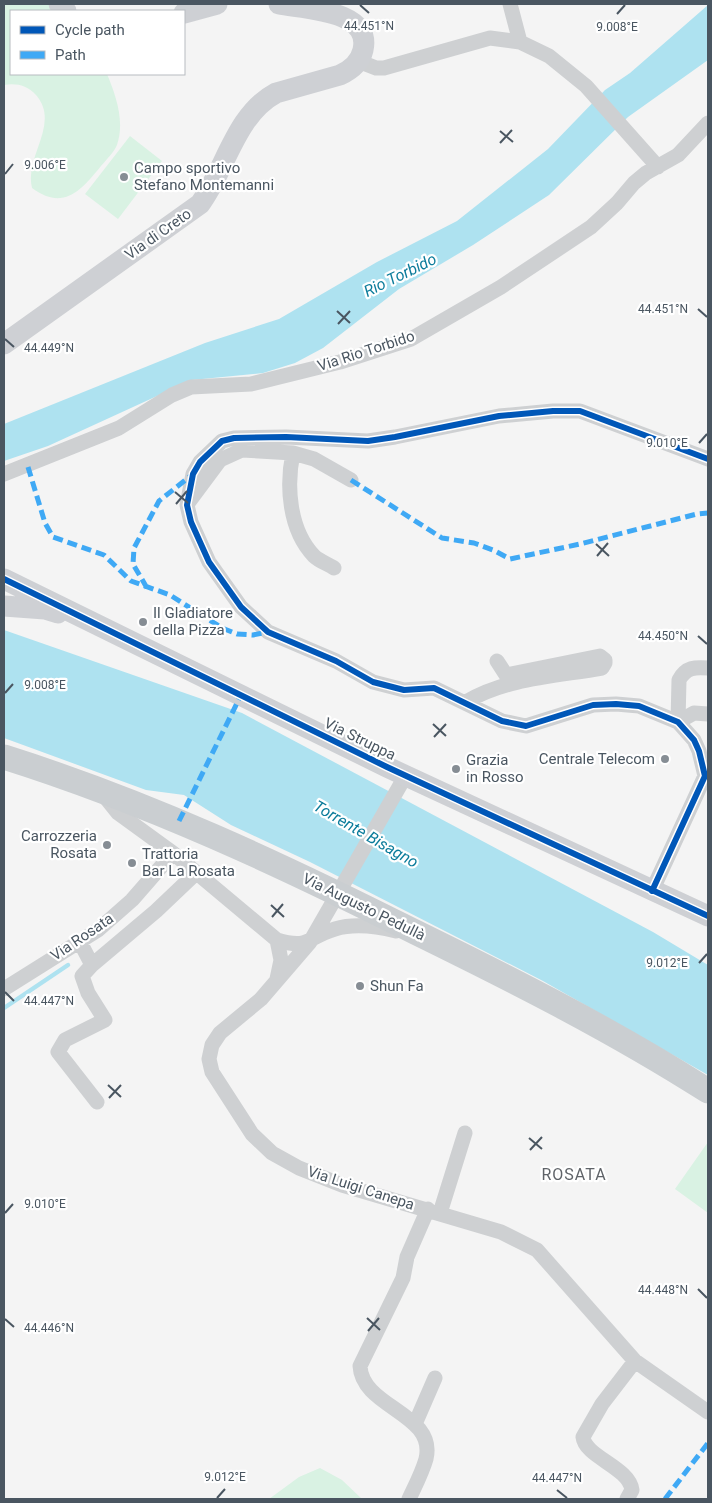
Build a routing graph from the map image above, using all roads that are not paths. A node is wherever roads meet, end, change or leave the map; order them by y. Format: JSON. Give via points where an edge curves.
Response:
{"nodes":[{"id":1,"x":217,"y":4,"type":"edge"},
{"id":2,"x":279,"y":4,"type":"edge"},
{"id":3,"x":510,"y":4,"type":"edge"},
{"id":4,"x":185,"y":13,"type":"edge"},
{"id":5,"x":520,"y":42,"type":"junction"},
{"id":6,"x":358,"y":61,"type":"junction"},
{"id":7,"x":708,"y":123,"type":"edge"},
{"id":8,"x":658,"y":167,"type":"junction"},
{"id":9,"x":4,"y":344,"type":"edge"},
{"id":10,"x":293,"y":453,"type":"junction"},
{"id":11,"x":708,"y":459,"type":"edge"},
{"id":12,"x":4,"y":474,"type":"edge"},
{"id":13,"x":351,"y":480,"type":"dead end"},
{"id":14,"x":187,"y":505,"type":"junction"},
{"id":15,"x":334,"y":568,"type":"dead end"},
{"id":16,"x":4,"y":578,"type":"edge"},
{"id":17,"x":4,"y":606,"type":"edge"},
{"id":18,"x":94,"y":623,"type":"junction"},
{"id":19,"x":496,"y":662,"type":"dead end"},
{"id":20,"x":708,"y":668,"type":"edge"},
{"id":21,"x":466,"y":702,"type":"junction"},
{"id":22,"x":708,"y":714,"type":"edge"},
{"id":23,"x":678,"y":722,"type":"junction"},
{"id":24,"x":4,"y":757,"type":"edge"},
{"id":25,"x":706,"y":772,"type":"edge"},
{"id":26,"x":402,"y":782,"type":"junction"},
{"id":27,"x":101,"y":791,"type":"junction"},
{"id":28,"x":173,"y":853,"type":"junction"},
{"id":29,"x":196,"y":873,"type":"junction"},
{"id":30,"x":342,"y":888,"type":"junction"},
{"id":31,"x":652,"y":891,"type":"junction"},
{"id":32,"x":708,"y":916,"type":"edge"},
{"id":33,"x":277,"y":940,"type":"junction"},
{"id":34,"x":80,"y":942,"type":"junction"},
{"id":35,"x":310,"y":942,"type":"junction"},
{"id":36,"x":439,"y":943,"type":"junction"},
{"id":37,"x":298,"y":958,"type":"junction"},
{"id":38,"x":92,"y":965,"type":"junction"},
{"id":39,"x":276,"y":981,"type":"junction"},
{"id":40,"x":4,"y":989,"type":"edge"},
{"id":41,"x":708,"y":1091,"type":"edge"},
{"id":42,"x":97,"y":1102,"type":"dead end"},
{"id":43,"x":465,"y":1133,"type":"dead end"},
{"id":44,"x":434,"y":1211,"type":"junction"},
{"id":45,"x":635,"y":1361,"type":"junction"},
{"id":46,"x":435,"y":1378,"type":"dead end"},
{"id":47,"x":708,"y":1412,"type":"edge"},
{"id":48,"x":415,"y":1424,"type":"junction"},
{"id":49,"x":410,"y":1499,"type":"edge"},
{"id":50,"x":627,"y":1499,"type":"edge"}],
"edges":[{"from":1,"to":4,"type":"street"},
{"from":2,"to":6,"type":"street","via":[[333,14],[355,22],[364,41]]},
{"from":3,"to":5,"type":"street"},
{"from":5,"to":6,"type":"street","via":[[490,38],[384,68]]},
{"from":5,"to":8,"type":"street","via":[[549,56],[591,91]]},
{"from":6,"to":9,"type":"street","name":"Via di Creto","via":[[348,72],[266,98],[250,114],[200,204]]},
{"from":7,"to":8,"type":"street","name":"Via Rio Torbido","via":[[688,147]]},
{"from":8,"to":12,"type":"street","name":"Via Rio Torbido","via":[[634,183],[617,204],[591,227],[501,287],[411,339],[340,362],[251,384],[192,387],[172,395],[119,428]]},
{"from":10,"to":13,"type":"street","via":[[314,459]]},
{"from":10,"to":14,"type":"street","via":[[233,452],[220,460]]},
{"from":10,"to":15,"type":"street","via":[[290,486],[296,526],[315,558]]},
{"from":11,"to":14,"type":"street","via":[[580,411],[492,417],[368,441],[234,438],[222,441],[209,452],[193,474]]},
{"from":14,"to":21,"type":"street","via":[[209,562],[241,607],[268,632],[336,661],[373,682],[404,690],[434,688]]},
{"from":16,"to":18,"type":"street","name":"Via Struppa"},
{"from":17,"to":18,"type":"street","via":[[45,609]]},
{"from":18,"to":26,"type":"street","name":"Via Struppa"},
{"from":19,"to":21,"type":"street","via":[[506,675],[600,656],[605,660],[602,668],[507,684],[484,691]]},
{"from":20,"to":23,"type":"street","via":[[690,668],[679,680]]},
{"from":21,"to":23,"type":"street","via":[[502,721],[526,726],[593,705],[616,704],[639,706]]},
{"from":22,"to":23,"type":"street","via":[[694,713]]},
{"from":23,"to":25,"type":"street","via":[[697,746]]},
{"from":24,"to":27,"type":"main road","name":"Via Augusto Pedullà"},
{"from":25,"to":31,"type":"street"},
{"from":26,"to":30,"type":"street","name":"Via Luigi Canepa"},
{"from":26,"to":31,"type":"street","name":"Via Struppa"},
{"from":27,"to":28,"type":"street","via":[[118,813]]},
{"from":27,"to":30,"type":"main road","name":"Via Augusto Pedullà"},
{"from":28,"to":29,"type":"street"},
{"from":28,"to":34,"type":"street","name":"Via Rosata","via":[[132,900]]},
{"from":29,"to":33,"type":"street"},
{"from":29,"to":38,"type":"street","via":[[156,912]]},
{"from":30,"to":35,"type":"street","name":"Via Luigi Canepa"},
{"from":30,"to":36,"type":"main road","name":"Via Augusto Pedullà"},
{"from":31,"to":32,"type":"street","name":"Via Struppa"},
{"from":33,"to":35,"type":"street","via":[[298,945]]},
{"from":33,"to":37,"type":"street"},
{"from":33,"to":39,"type":"street","via":[[281,960]]},
{"from":34,"to":38,"type":"street"},
{"from":34,"to":40,"type":"street","name":"Via Rosata"},
{"from":35,"to":36,"type":"street","via":[[333,929],[361,925]]},
{"from":35,"to":37,"type":"street","name":"Via Luigi Canepa"},
{"from":36,"to":41,"type":"main road","name":"Via Augusto Pedullà","via":[[644,1050]]},
{"from":37,"to":39,"type":"street","name":"Via Luigi Canepa"},
{"from":38,"to":42,"type":"street","via":[[82,976],[88,994],[105,1020],[65,1040],[58,1052]]},
{"from":39,"to":44,"type":"street","name":"Via Luigi Canepa","via":[[261,999],[220,1033],[212,1045],[209,1059],[212,1072],[252,1134],[272,1153],[299,1168],[342,1185]]},
{"from":43,"to":44,"type":"street"},
{"from":44,"to":45,"type":"street","name":"Via Luigi Canepa","via":[[501,1232],[537,1250]]},
{"from":44,"to":48,"type":"street","via":[[407,1257],[403,1278],[360,1366],[362,1378],[370,1389]]},
{"from":45,"to":47,"type":"street","name":"Via Luigi Canepa"},
{"from":45,"to":50,"type":"street","via":[[582,1437],[584,1443],[632,1486]]},
{"from":46,"to":48,"type":"street"},
{"from":48,"to":49,"type":"street","via":[[424,1437],[426,1453]]}]}
